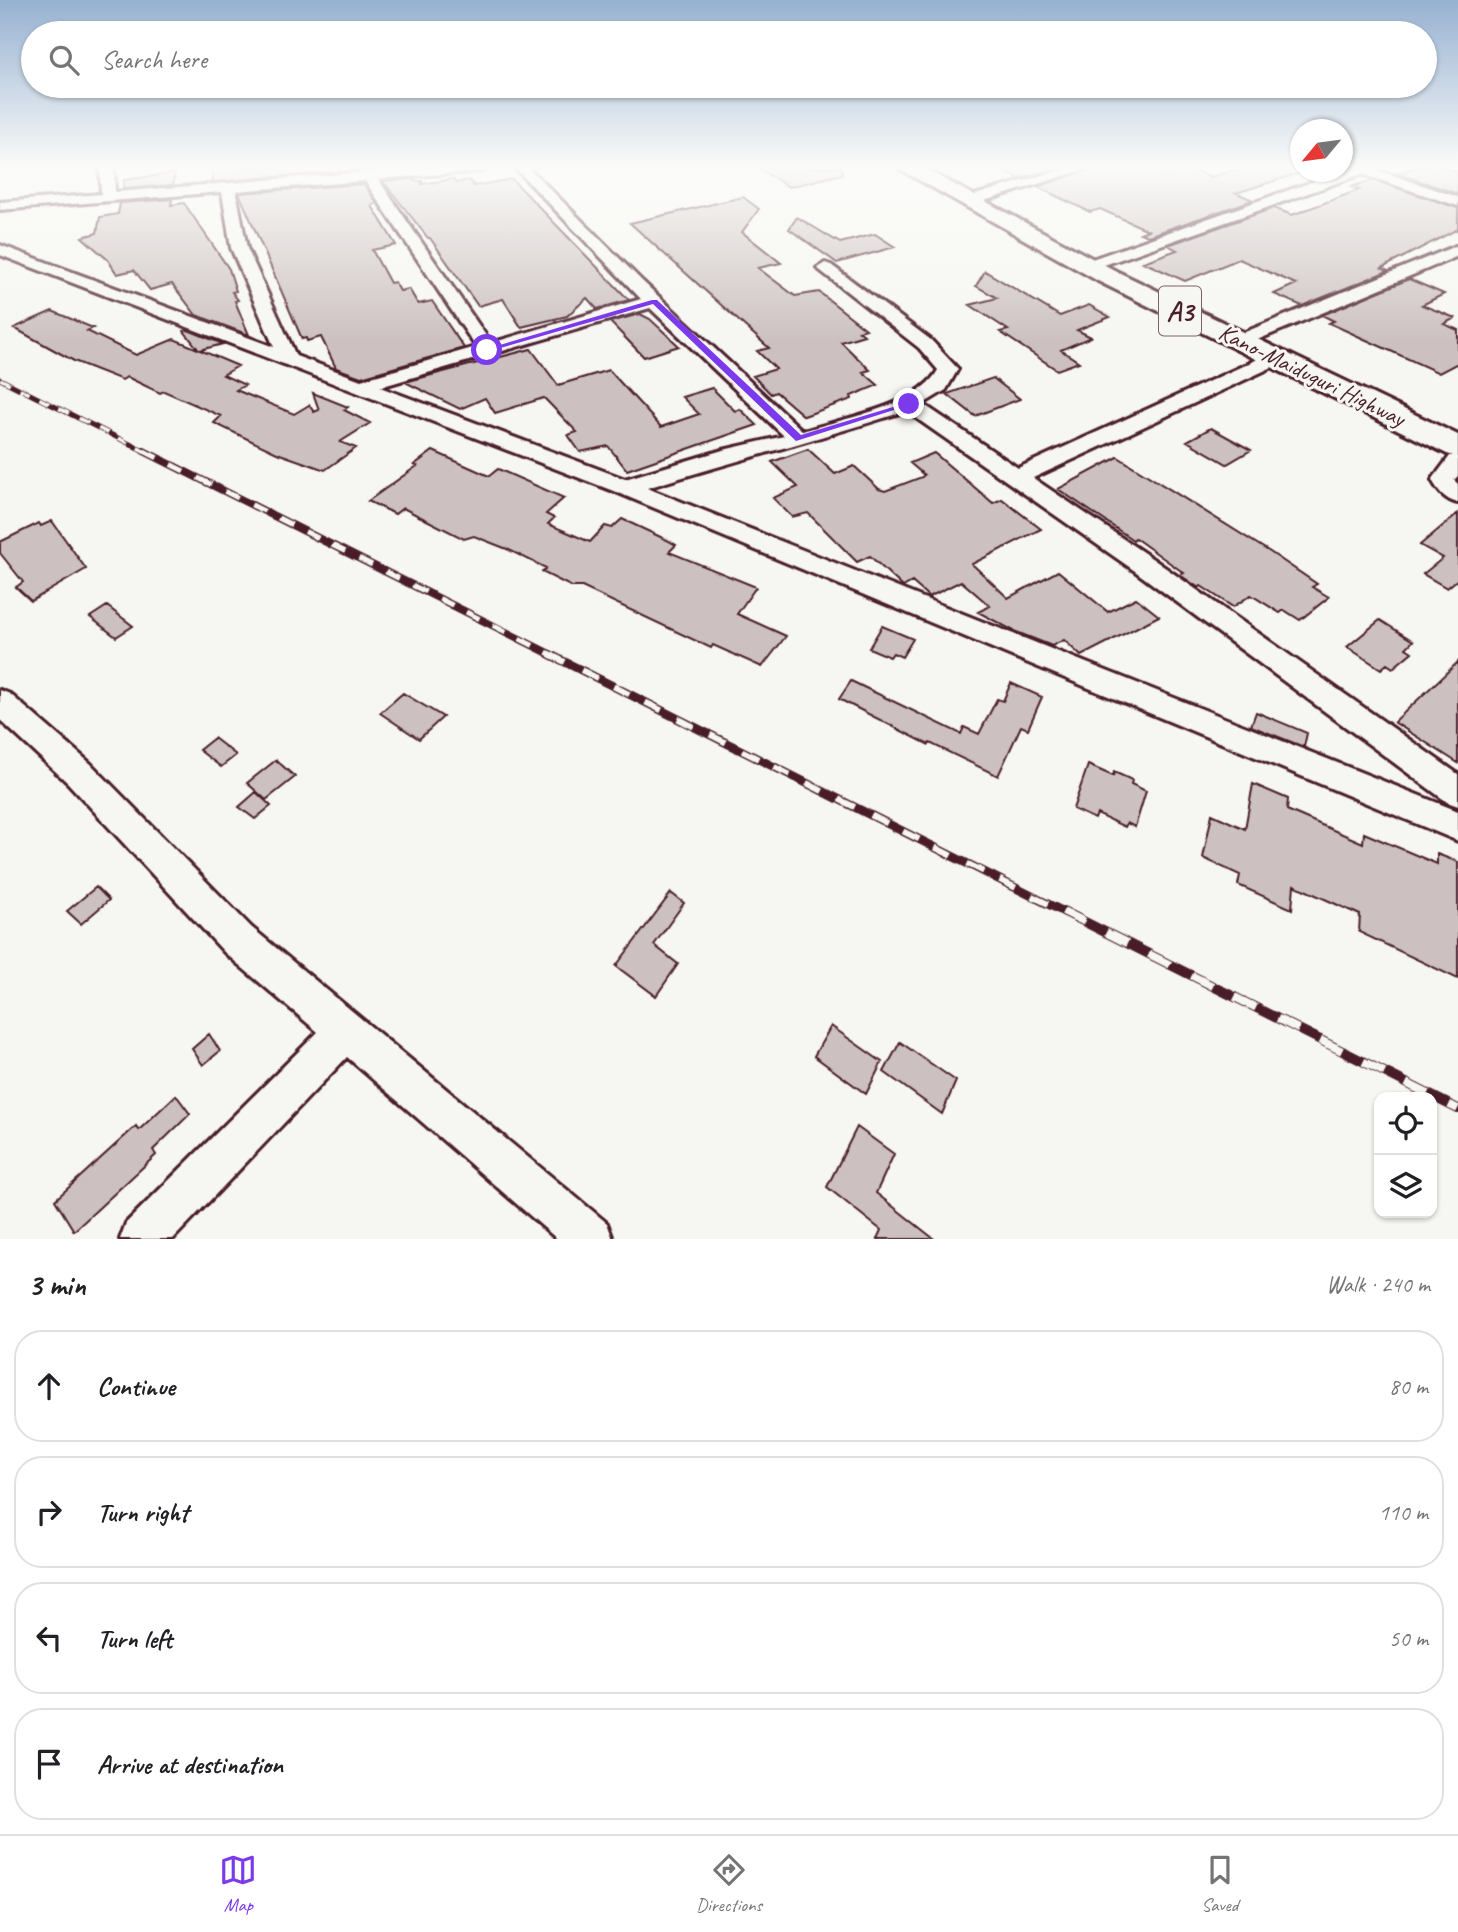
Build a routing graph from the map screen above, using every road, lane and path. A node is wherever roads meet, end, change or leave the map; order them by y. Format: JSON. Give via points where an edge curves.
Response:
{"nodes":[{"id":1,"x":235,"y":225,"type":"edge"},
{"id":2,"x":402,"y":225,"type":"edge"},
{"id":3,"x":578,"y":225,"type":"edge"},
{"id":4,"x":1013,"y":225,"type":"edge"},
{"id":5,"x":1026,"y":225,"type":"edge"},
{"id":6,"x":1202,"y":225,"type":"edge"},
{"id":7,"x":0,"y":250,"type":"edge"},
{"id":8,"x":1458,"y":250,"type":"edge"},
{"id":9,"x":1098,"y":262,"type":"junction"},
{"id":10,"x":825,"y":268,"type":"dead end"},
{"id":11,"x":654,"y":301,"type":"junction"},
{"id":12,"x":1251,"y":336,"type":"junction"},
{"id":13,"x":487,"y":350,"type":"junction"},
{"id":14,"x":1276,"y":358,"type":"junction"},
{"id":15,"x":289,"y":361,"type":"junction"},
{"id":16,"x":359,"y":387,"type":"junction"},
{"id":17,"x":909,"y":404,"type":"junction"},
{"id":18,"x":1458,"y":436,"type":"edge"},
{"id":19,"x":799,"y":439,"type":"junction"},
{"id":20,"x":1458,"y":447,"type":"edge"},
{"id":21,"x":1458,"y":461,"type":"edge"},
{"id":22,"x":1017,"y":477,"type":"junction"},
{"id":23,"x":624,"y":487,"type":"junction"},
{"id":24,"x":1458,"y":496,"type":"edge"},
{"id":25,"x":0,"y":702,"type":"edge"},
{"id":26,"x":1458,"y":792,"type":"edge"},
{"id":27,"x":1458,"y":826,"type":"edge"},
{"id":28,"x":346,"y":1031,"type":"junction"},
{"id":29,"x":142,"y":1239,"type":"edge"},
{"id":30,"x":591,"y":1239,"type":"edge"}],
"edges":[{"from":1,"to":15,"type":"street","via":[[239,248]]},
{"from":2,"to":13,"type":"street"},
{"from":3,"to":11,"type":"street"},
{"from":4,"to":14,"type":"highway","name":"Kano-Maiduguri Highway","number":"A3"},
{"from":5,"to":9,"type":"highway","name":"Kano-Maiduguri Highway","number":"A3"},
{"from":6,"to":9,"type":"street"},
{"from":7,"to":15,"type":"street"},
{"from":8,"to":12,"type":"street"},
{"from":9,"to":12,"type":"highway","name":"Kano-Maiduguri Highway","number":"A3"},
{"from":10,"to":17,"type":"street","via":[[925,344],[948,369],[939,386]]},
{"from":11,"to":13,"type":"street"},
{"from":11,"to":19,"type":"street"},
{"from":12,"to":18,"type":"highway","name":"Kano-Maiduguri Highway","number":"A3"},
{"from":13,"to":16,"type":"street"},
{"from":14,"to":20,"type":"highway","name":"Kano-Maiduguri Highway","number":"A3"},
{"from":14,"to":22,"type":"street"},
{"from":15,"to":16,"type":"street"},
{"from":16,"to":23,"type":"street"},
{"from":17,"to":19,"type":"street"},
{"from":17,"to":22,"type":"street"},
{"from":19,"to":23,"type":"street"},
{"from":21,"to":24,"type":"street","via":[[1443,480]]},
{"from":22,"to":26,"type":"street"},
{"from":23,"to":27,"type":"street"},
{"from":25,"to":28,"type":"street","via":[[79,773],[238,940]]},
{"from":28,"to":29,"type":"street"},
{"from":28,"to":30,"type":"street"}]}
